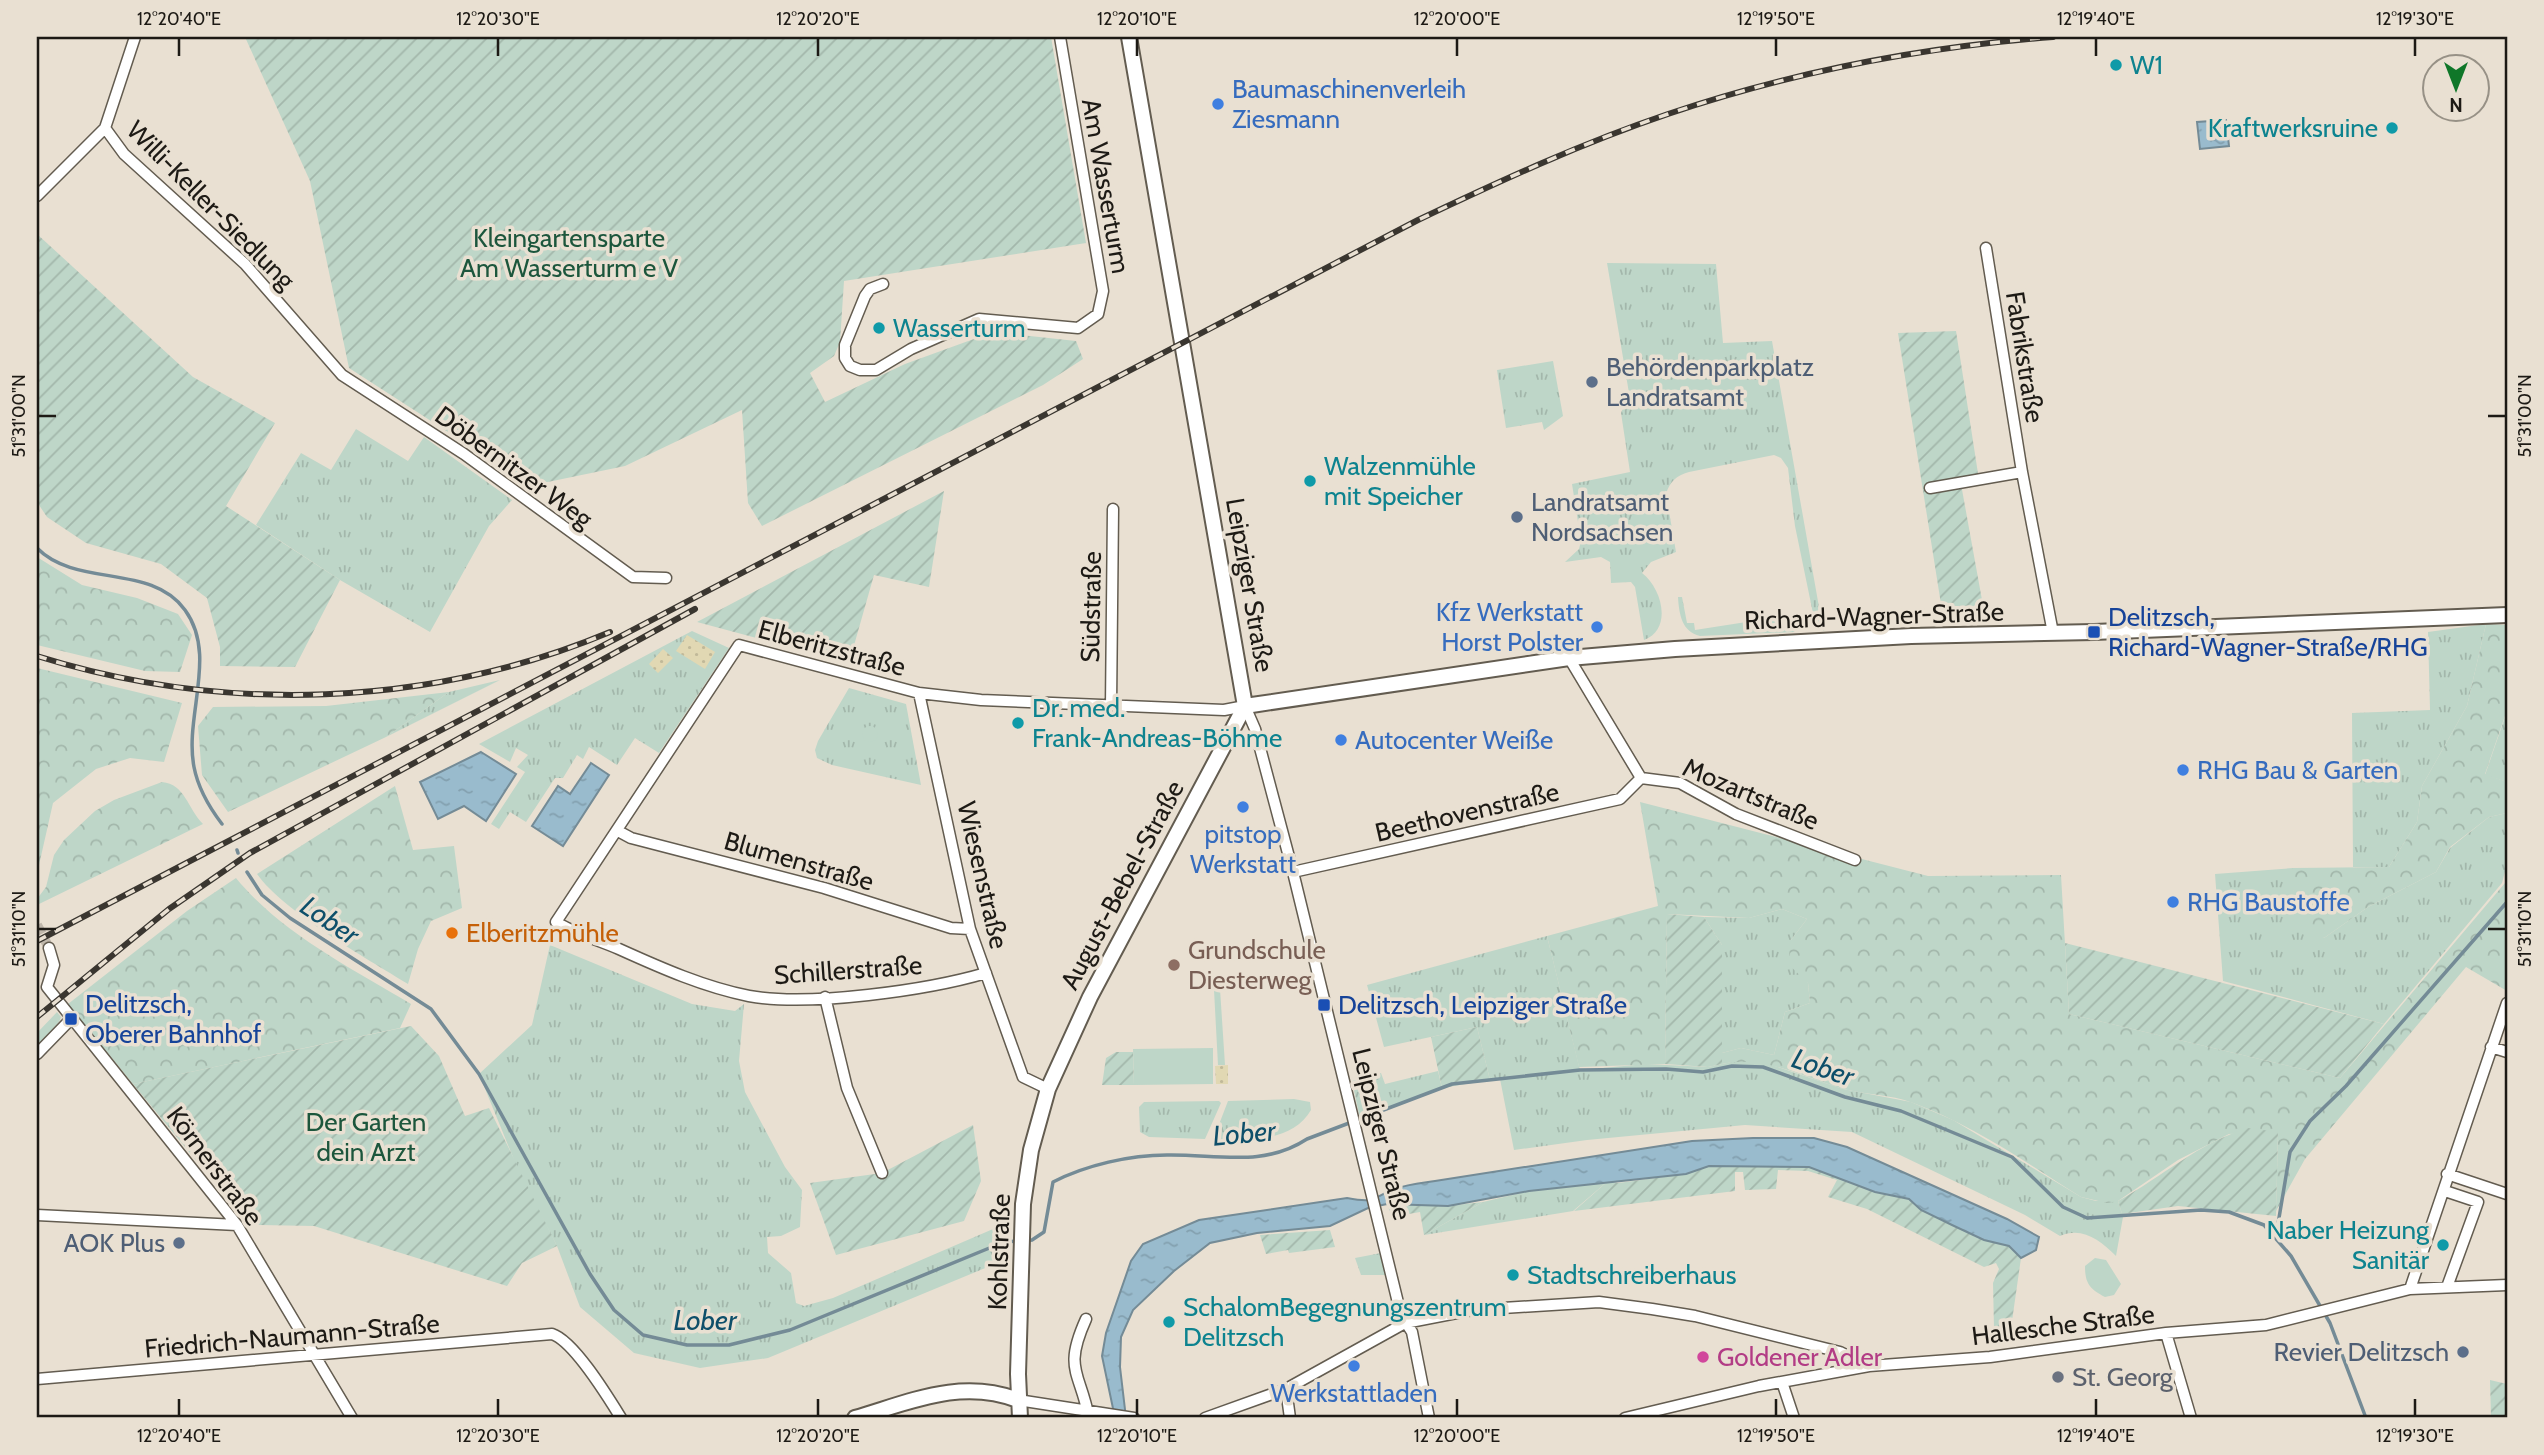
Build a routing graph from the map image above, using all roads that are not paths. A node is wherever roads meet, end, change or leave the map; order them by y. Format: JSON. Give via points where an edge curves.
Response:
{"nodes":[{"id":1,"x":135,"y":37,"type":"edge"},
{"id":2,"x":1060,"y":37,"type":"edge"},
{"id":3,"x":1129,"y":37,"type":"edge"},
{"id":4,"x":105,"y":128,"type":"junction"},
{"id":5,"x":37,"y":196,"type":"edge"},
{"id":6,"x":1986,"y":248,"type":"dead end"},
{"id":7,"x":883,"y":284,"type":"dead end"},
{"id":8,"x":342,"y":375,"type":"joint"},
{"id":9,"x":2022,"y":472,"type":"junction"},
{"id":10,"x":1930,"y":488,"type":"dead end"},
{"id":11,"x":1113,"y":509,"type":"dead end"},
{"id":12,"x":666,"y":578,"type":"dead end"},
{"id":13,"x":2507,"y":615,"type":"edge"},
{"id":14,"x":2053,"y":633,"type":"junction"},
{"id":15,"x":1569,"y":658,"type":"junction"},
{"id":16,"x":919,"y":693,"type":"junction"},
{"id":17,"x":1111,"y":706,"type":"junction"},
{"id":18,"x":1245,"y":706,"type":"junction"},
{"id":19,"x":1641,"y":778,"type":"junction"},
{"id":20,"x":618,"y":831,"type":"junction"},
{"id":21,"x":1855,"y":860,"type":"dead end"},
{"id":22,"x":1293,"y":872,"type":"junction"},
{"id":23,"x":556,"y":922,"type":"joint"},
{"id":24,"x":970,"y":929,"type":"junction"},
{"id":25,"x":49,"y":948,"type":"tunnel mouth"},
{"id":26,"x":986,"y":973,"type":"junction"},
{"id":27,"x":47,"y":988,"type":"junction"},
{"id":28,"x":37,"y":993,"type":"edge"},
{"id":29,"x":825,"y":997,"type":"junction"},
{"id":30,"x":2507,"y":1003,"type":"edge"},
{"id":31,"x":71,"y":1019,"type":"junction"},
{"id":32,"x":2491,"y":1047,"type":"junction"},
{"id":33,"x":2507,"y":1052,"type":"edge"},
{"id":34,"x":37,"y":1054,"type":"edge"},
{"id":35,"x":1048,"y":1089,"type":"junction"},
{"id":36,"x":882,"y":1173,"type":"dead end"},
{"id":37,"x":2447,"y":1174,"type":"junction"},
{"id":38,"x":2448,"y":1192,"type":"dead end"},
{"id":39,"x":2507,"y":1194,"type":"edge"},
{"id":40,"x":37,"y":1215,"type":"edge"},
{"id":41,"x":237,"y":1224,"type":"junction"},
{"id":42,"x":2507,"y":1285,"type":"edge"},
{"id":43,"x":2447,"y":1287,"type":"junction"},
{"id":44,"x":2410,"y":1289,"type":"junction"},
{"id":45,"x":1086,"y":1319,"type":"dead end"},
{"id":46,"x":1405,"y":1323,"type":"junction"},
{"id":47,"x":2166,"y":1333,"type":"junction"},
{"id":48,"x":313,"y":1355,"type":"junction"},
{"id":49,"x":1869,"y":1366,"type":"junction"},
{"id":50,"x":37,"y":1379,"type":"edge"},
{"id":51,"x":1782,"y":1382,"type":"junction"},
{"id":52,"x":1286,"y":1389,"type":"junction"},
{"id":53,"x":1018,"y":1400,"type":"junction"},
{"id":54,"x":1088,"y":1413,"type":"edge"},
{"id":55,"x":352,"y":1418,"type":"edge"},
{"id":56,"x":621,"y":1418,"type":"edge"},
{"id":57,"x":855,"y":1418,"type":"edge"},
{"id":58,"x":1020,"y":1418,"type":"edge"},
{"id":59,"x":1134,"y":1418,"type":"edge"},
{"id":60,"x":1205,"y":1418,"type":"edge"},
{"id":61,"x":1290,"y":1418,"type":"edge"},
{"id":62,"x":1429,"y":1418,"type":"edge"},
{"id":63,"x":1625,"y":1418,"type":"edge"},
{"id":64,"x":1794,"y":1418,"type":"edge"},
{"id":65,"x":2191,"y":1418,"type":"edge"}],
"edges":[{"from":1,"to":4,"type":"street","name":"Willi-Keller-Siedlung"},
{"from":2,"to":7,"type":"street","name":"Am Wasserturm","via":[[1103,291],[1098,314],[1078,328],[979,319],[876,370],[860,370],[845,358],[845,345],[865,296]]},
{"from":3,"to":18,"type":"street","name":"Leipziger Straße"},
{"from":4,"to":5,"type":"street","name":"Willi-Keller-Siedlung"},
{"from":4,"to":8,"type":"street","name":"Willi-Keller-Siedlung","via":[[124,154],[245,264]]},
{"from":6,"to":9,"type":"street","name":"Fabrikstraße"},
{"from":8,"to":12,"type":"street","name":"Döbernitzer Weg","via":[[464,454],[633,577]]},
{"from":9,"to":10,"type":"street"},
{"from":9,"to":14,"type":"street","name":"Fabrikstraße"},
{"from":11,"to":17,"type":"street","name":"Südstraße"},
{"from":13,"to":14,"type":"street","name":"Richard-Wagner-Straße"},
{"from":14,"to":15,"type":"street","name":"Richard-Wagner-Straße","via":[[1828,640]]},
{"from":15,"to":18,"type":"street","name":"Richard-Wagner-Straße"},
{"from":15,"to":19,"type":"street","name":"Mozartstraße"},
{"from":16,"to":17,"type":"street","name":"Elberitzstraße","via":[[981,701]]},
{"from":16,"to":20,"type":"street","name":"Elberitzstraße","via":[[739,645]]},
{"from":16,"to":24,"type":"street","name":"Wiesenstraße"},
{"from":17,"to":18,"type":"street","name":"Elberitzstraße","via":[[1224,710]]},
{"from":18,"to":22,"type":"street","name":"Leipziger Straße"},
{"from":18,"to":35,"type":"street","name":"August-Bebel-Straße","via":[[1090,998]]},
{"from":19,"to":21,"type":"street","name":"Mozartstraße","via":[[1680,783],[1736,814]]},
{"from":19,"to":22,"type":"street","name":"Beethovenstraße","via":[[1620,799]]},
{"from":20,"to":23,"type":"street","name":"Elberitzstraße"},
{"from":20,"to":24,"type":"street","name":"Blumenstraße","via":[[951,928]]},
{"from":22,"to":46,"type":"street","name":"Leipziger Straße"},
{"from":23,"to":29,"type":"street","name":"Schillerstraße","via":[[710,986],[751,996]]},
{"from":24,"to":26,"type":"street","name":"Wiesenstraße"},
{"from":25,"to":27,"type":"street","via":[[54,965]]},
{"from":26,"to":29,"type":"street","name":"Schillerstraße","via":[[938,985]]},
{"from":26,"to":35,"type":"street","name":"Wiesenstraße","via":[[1023,1076]]},
{"from":27,"to":28,"type":"street"},
{"from":27,"to":31,"type":"street","name":"Körnerstraße"},
{"from":29,"to":36,"type":"street","via":[[847,1088]]},
{"from":30,"to":32,"type":"street"},
{"from":31,"to":34,"type":"street"},
{"from":31,"to":41,"type":"street","name":"Körnerstraße"},
{"from":32,"to":33,"type":"street"},
{"from":32,"to":37,"type":"street"},
{"from":35,"to":53,"type":"street","name":"Kohlstraße","via":[[1031,1150],[1023,1204]]},
{"from":37,"to":39,"type":"street"},
{"from":37,"to":44,"type":"street"},
{"from":38,"to":43,"type":"street","via":[[2478,1202]]},
{"from":40,"to":41,"type":"street"},
{"from":41,"to":48,"type":"street","name":"Körnerstraße"},
{"from":42,"to":43,"type":"street","name":"Hallesche Straße"},
{"from":43,"to":44,"type":"street","name":"Hallesche Straße"},
{"from":44,"to":47,"type":"street","name":"Hallesche Straße","via":[[2266,1325]]},
{"from":45,"to":54,"type":"street","via":[[1073,1362]]},
{"from":46,"to":49,"type":"street","via":[[1472,1310],[1599,1302],[1695,1316],[1840,1352]]},
{"from":46,"to":52,"type":"street"},
{"from":46,"to":62,"type":"street","name":"Leipziger Straße","via":[[1412,1332]]},
{"from":47,"to":49,"type":"street","name":"Hallesche Straße","via":[[1990,1357]]},
{"from":47,"to":65,"type":"street"},
{"from":48,"to":50,"type":"street","name":"Friedrich-Naumann-Straße"},
{"from":48,"to":55,"type":"street","name":"Körnerstraße"},
{"from":48,"to":56,"type":"street","name":"Friedrich-Naumann-Straße","via":[[552,1334],[586,1367]]},
{"from":49,"to":51,"type":"street","name":"Hallesche Straße"},
{"from":51,"to":63,"type":"street","name":"Hallesche Straße"},
{"from":51,"to":64,"type":"street"},
{"from":52,"to":60,"type":"street"},
{"from":52,"to":61,"type":"street"},
{"from":53,"to":54,"type":"street"},
{"from":53,"to":57,"type":"street","via":[[988,1391],[960,1390]]},
{"from":53,"to":58,"type":"street","name":"Kohlstraße"},
{"from":54,"to":59,"type":"street"}]}
